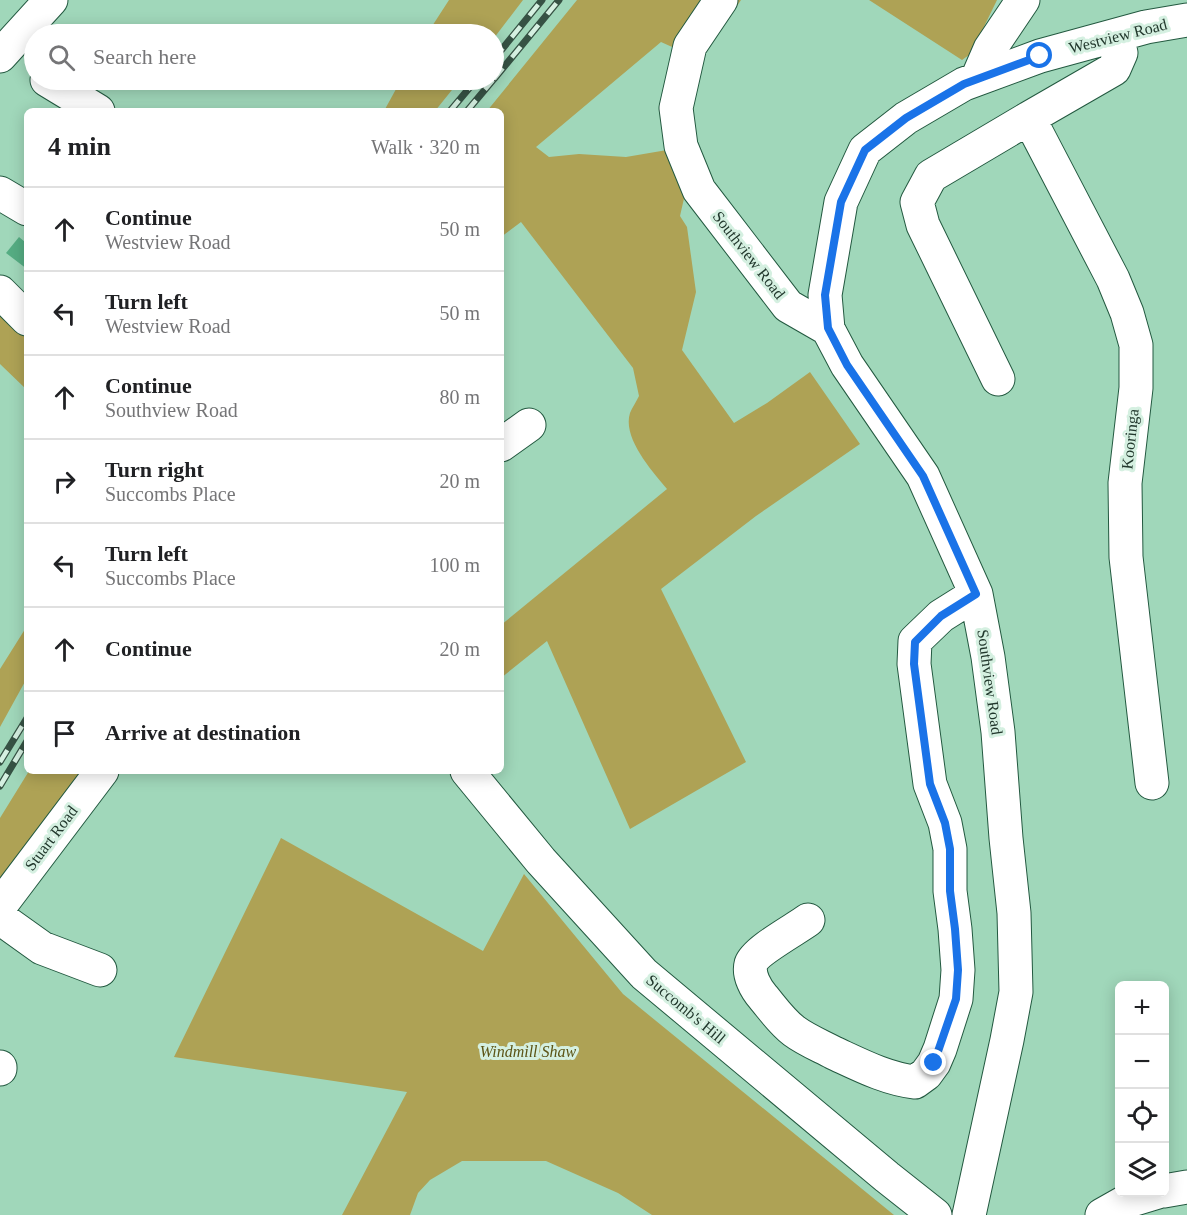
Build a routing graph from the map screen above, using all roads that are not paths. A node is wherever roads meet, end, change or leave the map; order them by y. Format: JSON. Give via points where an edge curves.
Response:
{"nodes":[{"id":1,"x":51,"y":0,"type":"edge"},
{"id":2,"x":721,"y":0,"type":"edge"},
{"id":3,"x":1023,"y":0,"type":"edge"},
{"id":4,"x":1187,"y":20,"type":"edge"},
{"id":5,"x":29,"y":24,"type":"edge"},
{"id":6,"x":24,"y":30,"type":"edge"},
{"id":7,"x":1117,"y":35,"type":"junction"},
{"id":8,"x":2,"y":54,"type":"edge"},
{"id":9,"x":24,"y":66,"type":"edge"},
{"id":10,"x":977,"y":79,"type":"junction"},
{"id":11,"x":63,"y":90,"type":"edge"},
{"id":12,"x":93,"y":108,"type":"edge"},
{"id":13,"x":1029,"y":118,"type":"junction"},
{"id":14,"x":0,"y":193,"type":"edge"},
{"id":15,"x":24,"y":207,"type":"edge"},
{"id":16,"x":0,"y":292,"type":"edge"},
{"id":17,"x":24,"y":316,"type":"edge"},
{"id":18,"x":828,"y":328,"type":"junction"},
{"id":19,"x":998,"y":379,"type":"dead end"},
{"id":20,"x":529,"y":425,"type":"dead end"},
{"id":21,"x":504,"y":443,"type":"edge"},
{"id":22,"x":976,"y":594,"type":"junction"},
{"id":23,"x":100,"y":774,"type":"edge"},
{"id":24,"x":469,"y":774,"type":"edge"},
{"id":25,"x":1152,"y":783,"type":"dead end"},
{"id":26,"x":0,"y":906,"type":"edge"},
{"id":27,"x":0,"y":918,"type":"edge"},
{"id":28,"x":808,"y":920,"type":"dead end"},
{"id":29,"x":100,"y":970,"type":"dead end"},
{"id":30,"x":1187,"y":1187,"type":"edge"},
{"id":31,"x":1169,"y":1190,"type":"edge"},
{"id":32,"x":1142,"y":1197,"type":"edge"},
{"id":33,"x":936,"y":1215,"type":"edge"},
{"id":34,"x":969,"y":1215,"type":"edge"},
{"id":35,"x":1102,"y":1215,"type":"edge"}],
"edges":[{"from":1,"to":5,"type":"street"},
{"from":2,"to":18,"type":"street","name":"Southview Road","via":[[690,46],[676,108],[681,146],[699,190],[788,306]]},
{"from":3,"to":10,"type":"street","via":[[990,49]]},
{"from":4,"to":7,"type":"street","name":"Westview Road"},
{"from":6,"to":8,"type":"street"},
{"from":7,"to":10,"type":"street","name":"Westview Road","via":[[1040,56]]},
{"from":7,"to":13,"type":"street","via":[[1121,53],[1114,69]]},
{"from":8,"to":9,"type":"street"},
{"from":10,"to":18,"type":"street","name":"Westview Road","via":[[906,118],[865,150],[841,202],[825,295]]},
{"from":11,"to":12,"type":"street"},
{"from":13,"to":19,"type":"street","via":[[932,176],[917,202],[923,225]]},
{"from":13,"to":25,"type":"street","name":"Kooringa","via":[[1113,279],[1136,345],[1136,388],[1125,483],[1126,557]]},
{"from":14,"to":15,"type":"street"},
{"from":16,"to":17,"type":"street"},
{"from":18,"to":22,"type":"street","name":"Southview Road","via":[[847,365],[923,476]]},
{"from":20,"to":21,"type":"street"},
{"from":22,"to":28,"type":"street","via":[[941,616],[915,642],[914,664],[930,784],[950,849],[958,970],[956,999],[934,1063],[915,1082],[862,1066],[794,1031],[759,992],[750,970],[758,954]]},
{"from":22,"to":34,"type":"street","name":"Southview Road","via":[[998,732],[1014,913],[1016,992]]},
{"from":23,"to":26,"type":"street","name":"Stuart Road"},
{"from":24,"to":33,"type":"street","name":"Succomb's Hill","via":[[541,861],[644,974]]},
{"from":27,"to":29,"type":"street","via":[[42,948]]},
{"from":30,"to":31,"type":"street"},
{"from":32,"to":35,"type":"street"}]}
